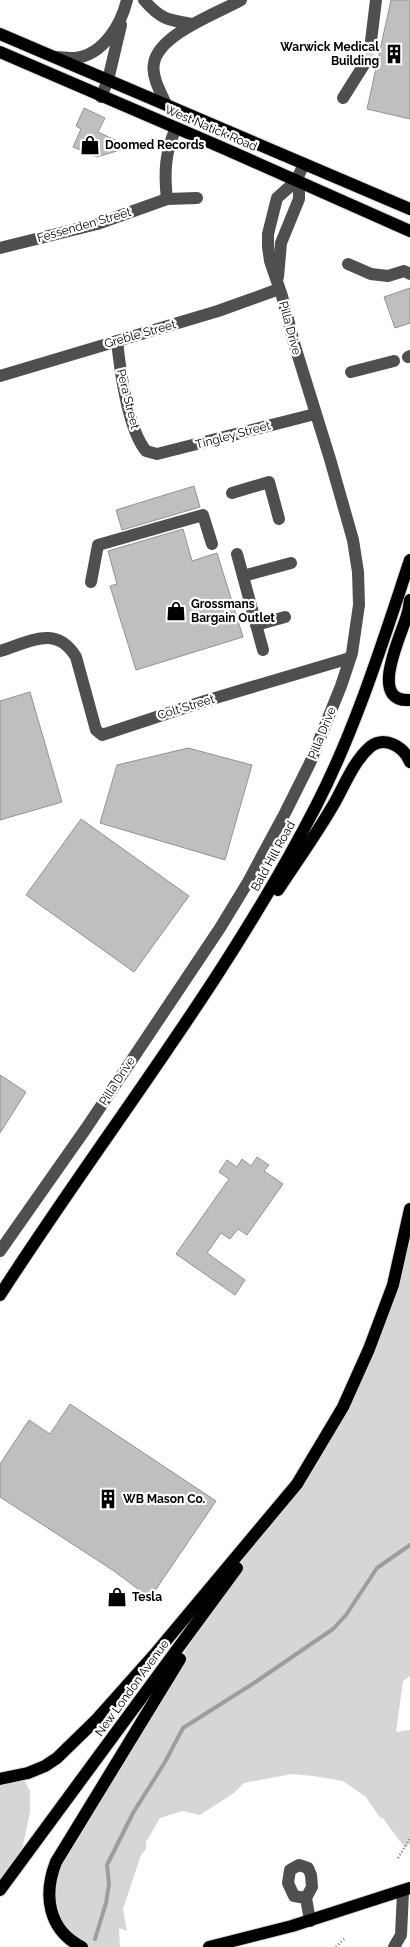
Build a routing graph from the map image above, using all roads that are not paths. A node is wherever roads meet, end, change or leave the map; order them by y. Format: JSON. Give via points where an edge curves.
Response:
{"nodes":[{"id":1,"x":127,"y":0,"type":"edge"},
{"id":2,"x":144,"y":0,"type":"edge"},
{"id":3,"x":231,"y":0,"type":"edge"},
{"id":4,"x":241,"y":0,"type":"edge"},
{"id":5,"x":376,"y":0,"type":"edge"},
{"id":6,"x":219,"y":11,"type":"junction"},
{"id":7,"x":124,"y":13,"type":"junction"},
{"id":8,"x":192,"y":24,"type":"junction"},
{"id":9,"x":0,"y":34,"type":"edge"},
{"id":10,"x":371,"y":41,"type":"tunnel mouth"},
{"id":11,"x":0,"y":52,"type":"edge"},
{"id":12,"x":53,"y":57,"type":"junction"},
{"id":13,"x":365,"y":63,"type":"tunnel mouth"},
{"id":14,"x":108,"y":80,"type":"junction"},
{"id":15,"x":101,"y":96,"type":"junction"},
{"id":16,"x":343,"y":98,"type":"dead end"},
{"id":17,"x":166,"y":104,"type":"junction"},
{"id":18,"x":176,"y":128,"type":"junction"},
{"id":19,"x":304,"y":164,"type":"junction"},
{"id":20,"x":296,"y":181,"type":"junction"},
{"id":21,"x":197,"y":198,"type":"dead end"},
{"id":22,"x":167,"y":199,"type":"junction"},
{"id":23,"x":410,"y":209,"type":"edge"},
{"id":24,"x":373,"y":215,"type":"junction"},
{"id":25,"x":410,"y":231,"type":"edge"},
{"id":26,"x":410,"y":239,"type":"edge"},
{"id":27,"x":0,"y":248,"type":"edge"},
{"id":28,"x":348,"y":264,"type":"dead end"},
{"id":29,"x":410,"y":274,"type":"edge"},
{"id":30,"x":279,"y":289,"type":"junction"},
{"id":31,"x":117,"y":340,"type":"junction"},
{"id":32,"x":394,"y":360,"type":"dead end"},
{"id":33,"x":351,"y":372,"type":"dead end"},
{"id":34,"x":0,"y":376,"type":"edge"},
{"id":35,"x":315,"y":414,"type":"junction"},
{"id":36,"x":151,"y":452,"type":"joint"},
{"id":37,"x":232,"y":493,"type":"dead end"},
{"id":38,"x":279,"y":519,"type":"dead end"},
{"id":39,"x":212,"y":544,"type":"dead end"},
{"id":40,"x":237,"y":554,"type":"dead end"},
{"id":41,"x":410,"y":560,"type":"edge"},
{"id":42,"x":290,"y":563,"type":"dead end"},
{"id":43,"x":243,"y":576,"type":"junction"},
{"id":44,"x":91,"y":582,"type":"dead end"},
{"id":45,"x":410,"y":600,"type":"edge"},
{"id":46,"x":285,"y":617,"type":"dead end"},
{"id":47,"x":256,"y":625,"type":"junction"},
{"id":48,"x":263,"y":650,"type":"dead end"},
{"id":49,"x":0,"y":651,"type":"edge"},
{"id":50,"x":350,"y":658,"type":"junction"},
{"id":51,"x":410,"y":700,"type":"edge"},
{"id":52,"x":410,"y":762,"type":"edge"},
{"id":53,"x":205,"y":995,"type":"junction"},
{"id":54,"x":410,"y":1209,"type":"edge"},
{"id":55,"x":0,"y":1251,"type":"edge"},
{"id":56,"x":0,"y":1295,"type":"edge"},
{"id":57,"x":284,"y":1501,"type":"junction"},
{"id":58,"x":221,"y":1591,"type":"junction"},
{"id":59,"x":0,"y":1779,"type":"edge"},
{"id":60,"x":0,"y":1890,"type":"edge"},
{"id":61,"x":406,"y":1890,"type":"edge"},
{"id":62,"x":306,"y":1898,"type":"dead end"},
{"id":63,"x":310,"y":1921,"type":"junction"},
{"id":64,"x":252,"y":1937,"type":"junction"},
{"id":65,"x":82,"y":1947,"type":"edge"},
{"id":66,"x":209,"y":1947,"type":"edge"},
{"id":67,"x":233,"y":1947,"type":"edge"},
{"id":68,"x":394,"y":1947,"type":"edge"}],
"edges":[{"from":1,"to":7,"type":"street"},
{"from":2,"to":8,"type":"street","via":[[155,12],[170,20]]},
{"from":3,"to":6,"type":"street"},
{"from":4,"to":6,"type":"street"},
{"from":5,"to":10,"type":"street"},
{"from":6,"to":8,"type":"street"},
{"from":7,"to":12,"type":"street","via":[[113,32],[93,52],[75,58]]},
{"from":7,"to":14,"type":"street"},
{"from":8,"to":17,"type":"street","via":[[160,50],[154,63],[156,80]]},
{"from":9,"to":12,"type":"main road","name":"West Natick Road"},
{"from":11,"to":15,"type":"main road","name":"West Natick Road"},
{"from":12,"to":14,"type":"main road","name":"West Natick Road"},
{"from":13,"to":16,"type":"street"},
{"from":14,"to":15,"type":"street"},
{"from":14,"to":17,"type":"main road","name":"West Natick Road"},
{"from":15,"to":18,"type":"main road","name":"West Natick Road"},
{"from":17,"to":19,"type":"main road","name":"West Natick Road"},
{"from":18,"to":20,"type":"main road","name":"West Natick Road"},
{"from":18,"to":22,"type":"street","via":[[166,155]]},
{"from":19,"to":20,"type":"street","name":"Pilla Drive"},
{"from":19,"to":23,"type":"main road","name":"West Natick Road"},
{"from":20,"to":24,"type":"main road","name":"West Natick Road"},
{"from":20,"to":30,"type":"street","name":"Pilla Drive","via":[[299,199],[281,243]]},
{"from":20,"to":30,"type":"street","name":"Pilla Drive","via":[[277,198],[268,234],[270,261]]},
{"from":21,"to":22,"type":"street","name":"Fessenden Street"},
{"from":22,"to":27,"type":"street","name":"Fessenden Street","via":[[97,224]]},
{"from":24,"to":25,"type":"main road","name":"West Natick Road"},
{"from":24,"to":26,"type":"main road"},
{"from":28,"to":29,"type":"street","via":[[371,274],[388,276],[404,271]]},
{"from":30,"to":31,"type":"street","name":"Greble Street","via":[[218,311]]},
{"from":30,"to":35,"type":"street","name":"Pilla Drive"},
{"from":31,"to":34,"type":"street","name":"Greble Street"},
{"from":31,"to":36,"type":"street","name":"Pera Street","via":[[122,379],[134,426],[142,446]]},
{"from":32,"to":33,"type":"street"},
{"from":35,"to":36,"type":"street","name":"Tingley Street","via":[[194,446],[157,454]]},
{"from":35,"to":50,"type":"street","name":"Pilla Drive","via":[[353,540],[358,572],[359,604]]},
{"from":37,"to":38,"type":"street","via":[[269,482]]},
{"from":39,"to":44,"type":"street","via":[[203,515],[98,545]]},
{"from":40,"to":43,"type":"street"},
{"from":41,"to":53,"type":"main road","name":"Bald Hill Road","via":[[364,698],[317,805],[256,914]]},
{"from":42,"to":43,"type":"street"},
{"from":43,"to":47,"type":"street"},
{"from":45,"to":51,"type":"main road","via":[[388,682],[397,698]]},
{"from":46,"to":47,"type":"street"},
{"from":47,"to":48,"type":"street"},
{"from":49,"to":50,"type":"street","name":"Colt Street","via":[[44,637],[62,641],[76,657],[96,730],[102,734]]},
{"from":50,"to":55,"type":"street","name":"Pilla Drive","via":[[310,763],[248,882],[87,1127]]},
{"from":52,"to":53,"type":"main road","via":[[405,752],[392,743],[378,743],[366,752],[255,927]]},
{"from":53,"to":56,"type":"main road","name":"Bald Hill Road"},
{"from":54,"to":57,"type":"main road","via":[[393,1285],[370,1349],[343,1407]]},
{"from":57,"to":58,"type":"main road","name":"New London Avenue"},
{"from":57,"to":59,"type":"main road","via":[[98,1719],[45,1766]]},
{"from":58,"to":60,"type":"main road","name":"New London Avenue"},
{"from":58,"to":65,"type":"main road","via":[[56,1862],[50,1877],[49,1898],[54,1917],[66,1936]]},
{"from":61,"to":63,"type":"main road"},
{"from":61,"to":68,"type":"street","via":[[401,1936]]},
{"from":62,"to":63,"type":"street"},
{"from":63,"to":64,"type":"main road"},
{"from":64,"to":66,"type":"main road"},
{"from":64,"to":67,"type":"main road"}]}
